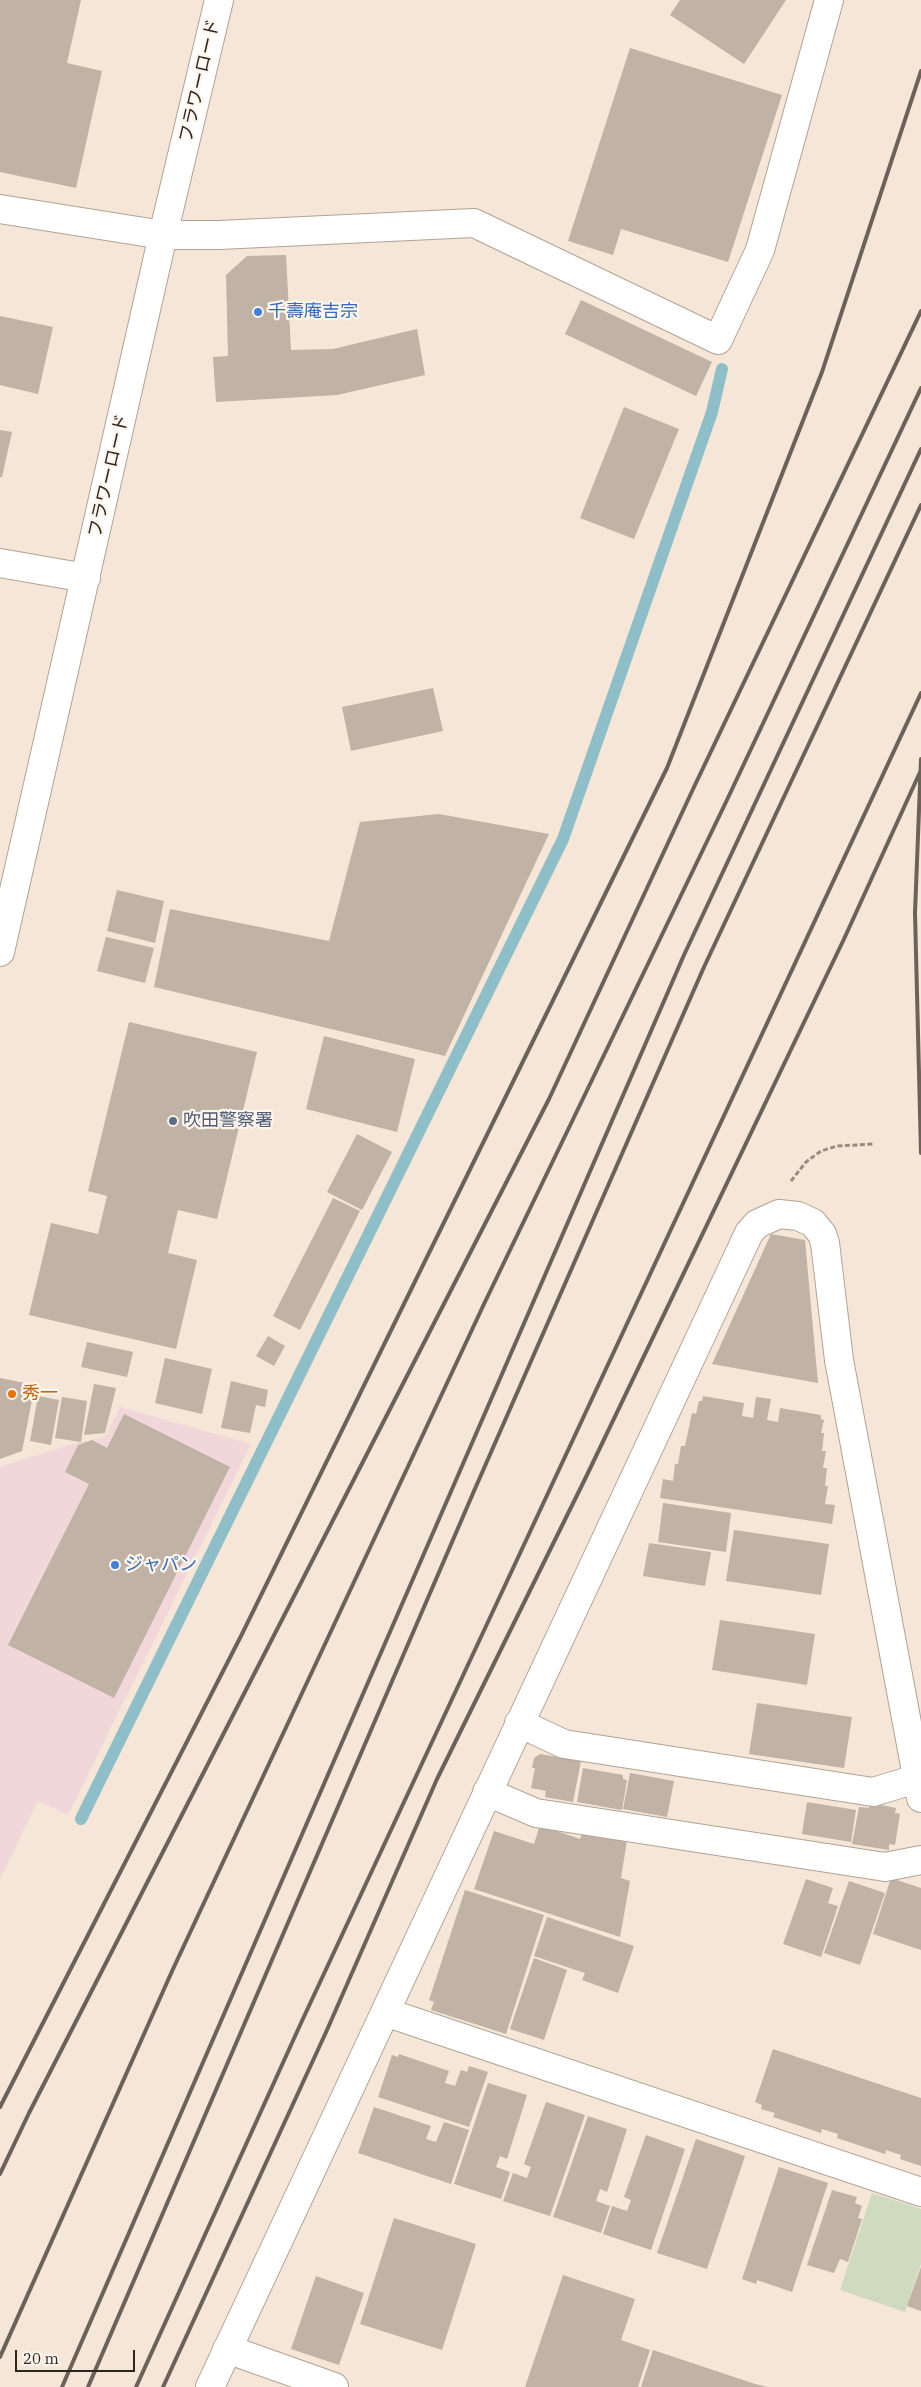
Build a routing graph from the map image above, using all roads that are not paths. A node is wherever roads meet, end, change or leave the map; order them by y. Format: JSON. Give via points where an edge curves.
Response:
{"nodes":[{"id":1,"x":219,"y":0,"type":"edge"},
{"id":2,"x":829,"y":0,"type":"edge"},
{"id":3,"x":0,"y":210,"type":"edge"},
{"id":4,"x":163,"y":235,"type":"junction"},
{"id":5,"x":0,"y":563,"type":"edge"},
{"id":6,"x":86,"y":578,"type":"junction"},
{"id":7,"x":0,"y":952,"type":"edge"},
{"id":8,"x":519,"y":1723,"type":"junction"},
{"id":9,"x":918,"y":1788,"type":"edge"},
{"id":10,"x":487,"y":1792,"type":"junction"},
{"id":11,"x":921,"y":1860,"type":"edge"},
{"id":12,"x":385,"y":2012,"type":"junction"},
{"id":13,"x":921,"y":2192,"type":"edge"},
{"id":14,"x":227,"y":2349,"type":"junction"},
{"id":15,"x":210,"y":2387,"type":"edge"},
{"id":16,"x":334,"y":2387,"type":"edge"}],
"edges":[{"from":1,"to":4,"type":"street","name":"フラワーロード"},
{"from":2,"to":4,"type":"street","via":[[760,250],[718,340],[474,223]]},
{"from":3,"to":4,"type":"street"},
{"from":4,"to":6,"type":"street","name":"フラワーロード"},
{"from":5,"to":6,"type":"street"},
{"from":6,"to":7,"type":"street","name":"フラワーロード"},
{"from":8,"to":9,"type":"street","via":[[564,1744],[874,1792]]},
{"from":8,"to":9,"type":"street","via":[[749,1233],[757,1224],[779,1214],[798,1216],[812,1223],[825,1243],[840,1370]]},
{"from":8,"to":10,"type":"street"},
{"from":10,"to":11,"type":"street","via":[[536,1813],[885,1867]]},
{"from":10,"to":12,"type":"street"},
{"from":12,"to":13,"type":"street"},
{"from":12,"to":14,"type":"street"},
{"from":14,"to":15,"type":"street"},
{"from":14,"to":16,"type":"street"}]}
